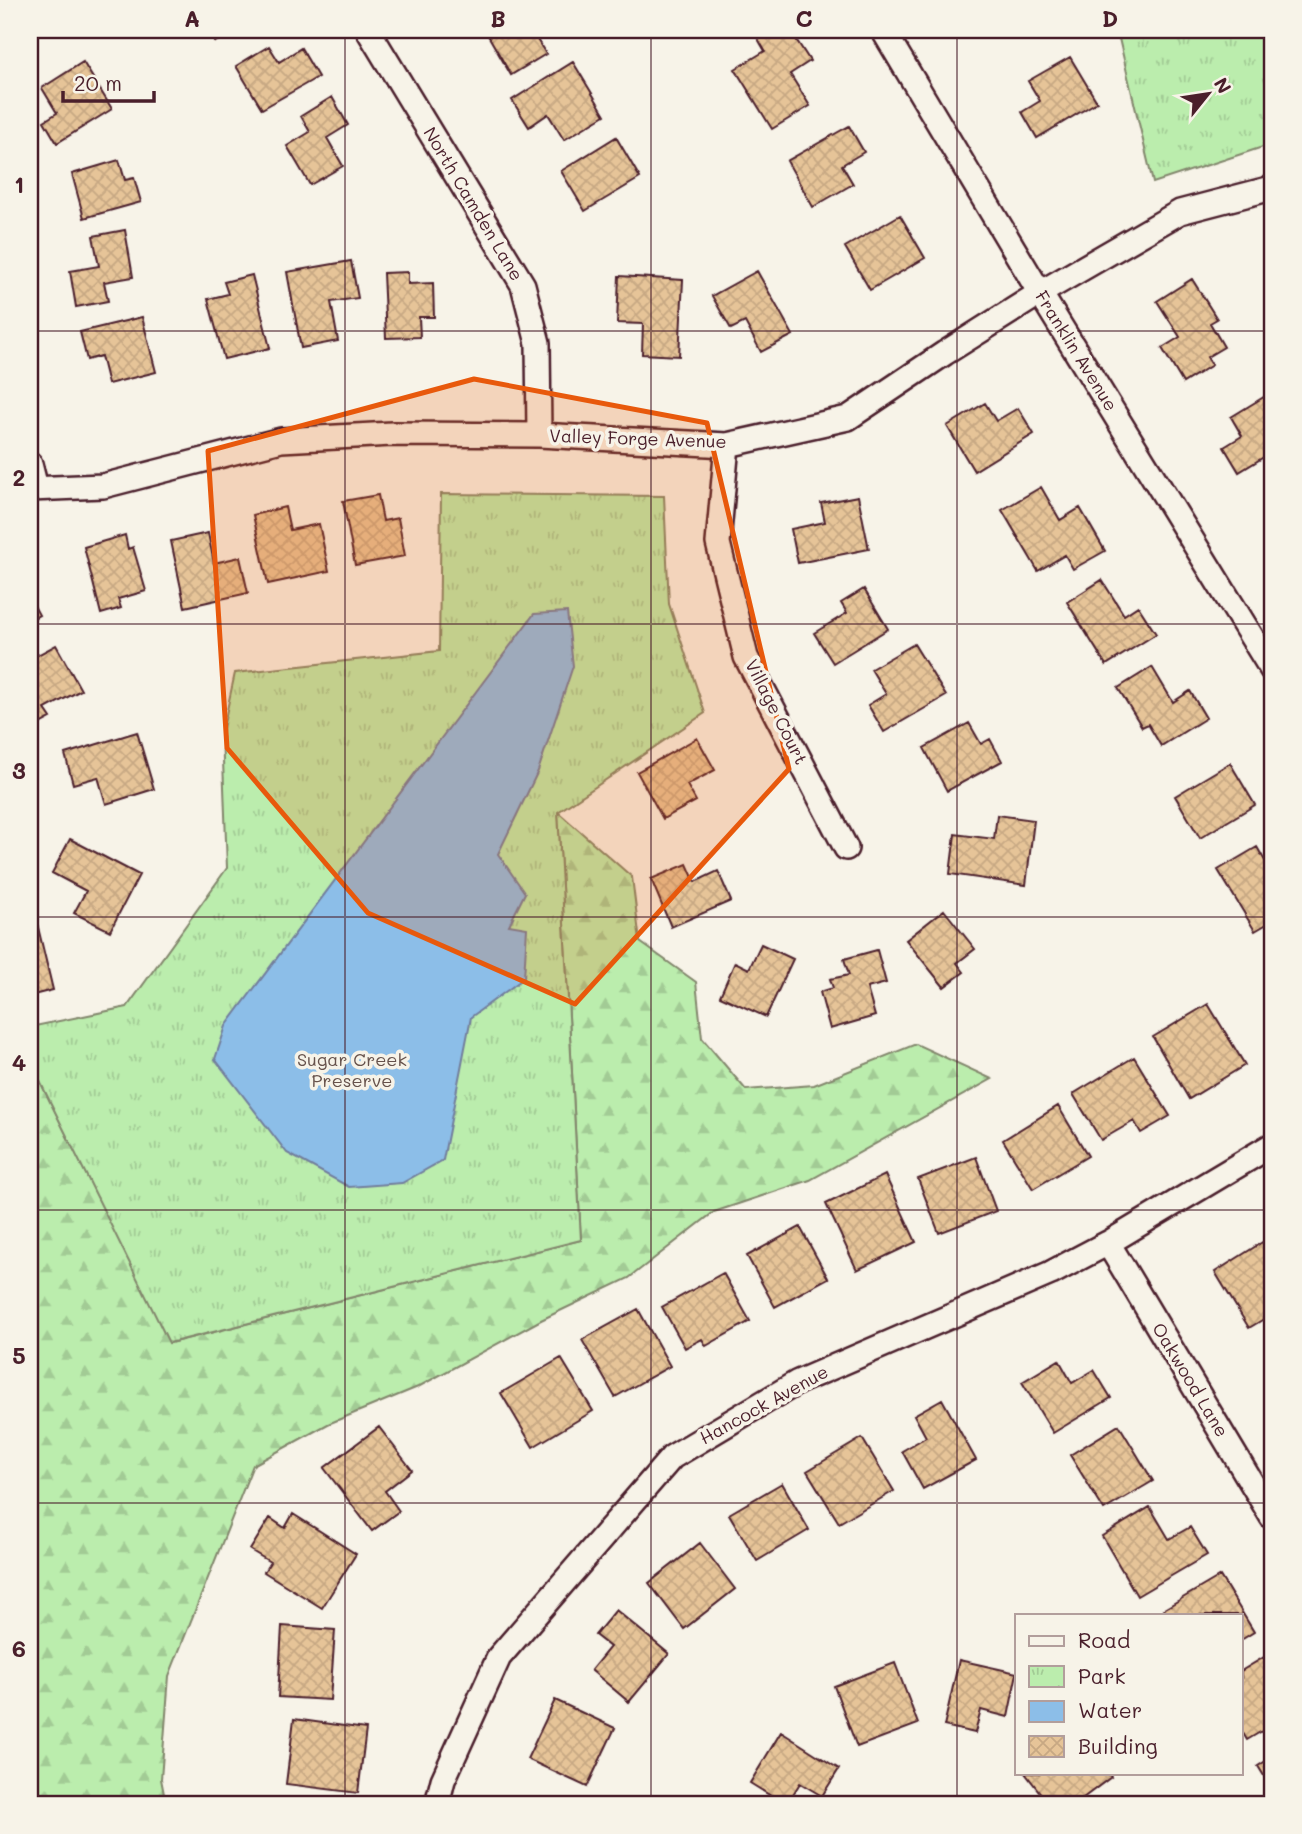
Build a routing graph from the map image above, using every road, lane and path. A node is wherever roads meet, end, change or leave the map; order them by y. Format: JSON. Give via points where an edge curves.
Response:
{"nodes":[{"id":1,"x":368,"y":30,"type":"edge"},
{"id":2,"x":883,"y":30,"type":"edge"},
{"id":3,"x":1272,"y":188,"type":"edge"},
{"id":4,"x":1040,"y":293,"type":"junction"},
{"id":5,"x":539,"y":435,"type":"junction"},
{"id":6,"x":727,"y":444,"type":"junction"},
{"id":7,"x":30,"y":464,"type":"edge"},
{"id":8,"x":33,"y":488,"type":"edge"},
{"id":9,"x":1272,"y":670,"type":"edge"},
{"id":10,"x":846,"y":848,"type":"dead end"},
{"id":11,"x":1272,"y":1145,"type":"edge"},
{"id":12,"x":1108,"y":1243,"type":"junction"},
{"id":13,"x":1272,"y":1517,"type":"edge"},
{"id":14,"x":437,"y":1804,"type":"edge"}],
"edges":[{"from":1,"to":5,"type":"street","name":"North Camden Lane","via":[[523,285],[538,343]]},
{"from":2,"to":4,"type":"street","name":"Franklin Avenue"},
{"from":3,"to":4,"type":"street","name":"Valley Forge Avenue","via":[[1180,212]]},
{"from":4,"to":6,"type":"street","name":"Valley Forge Avenue","via":[[848,418]]},
{"from":4,"to":9,"type":"street","name":"Franklin Avenue"},
{"from":5,"to":6,"type":"street","name":"Valley Forge Avenue"},
{"from":5,"to":8,"type":"street","name":"Valley Forge Avenue","via":[[393,434],[281,440],[103,486]]},
{"from":6,"to":10,"type":"street","name":"Village Court","via":[[718,543],[746,657]]},
{"from":7,"to":8,"type":"street"},
{"from":11,"to":12,"type":"street","name":"Hancock Avenue"},
{"from":12,"to":13,"type":"street","name":"Oakwood Lane"},
{"from":12,"to":14,"type":"street","name":"Hancock Avenue","via":[[1051,1273],[798,1382],[672,1457],[499,1657],[443,1780]]}]}
